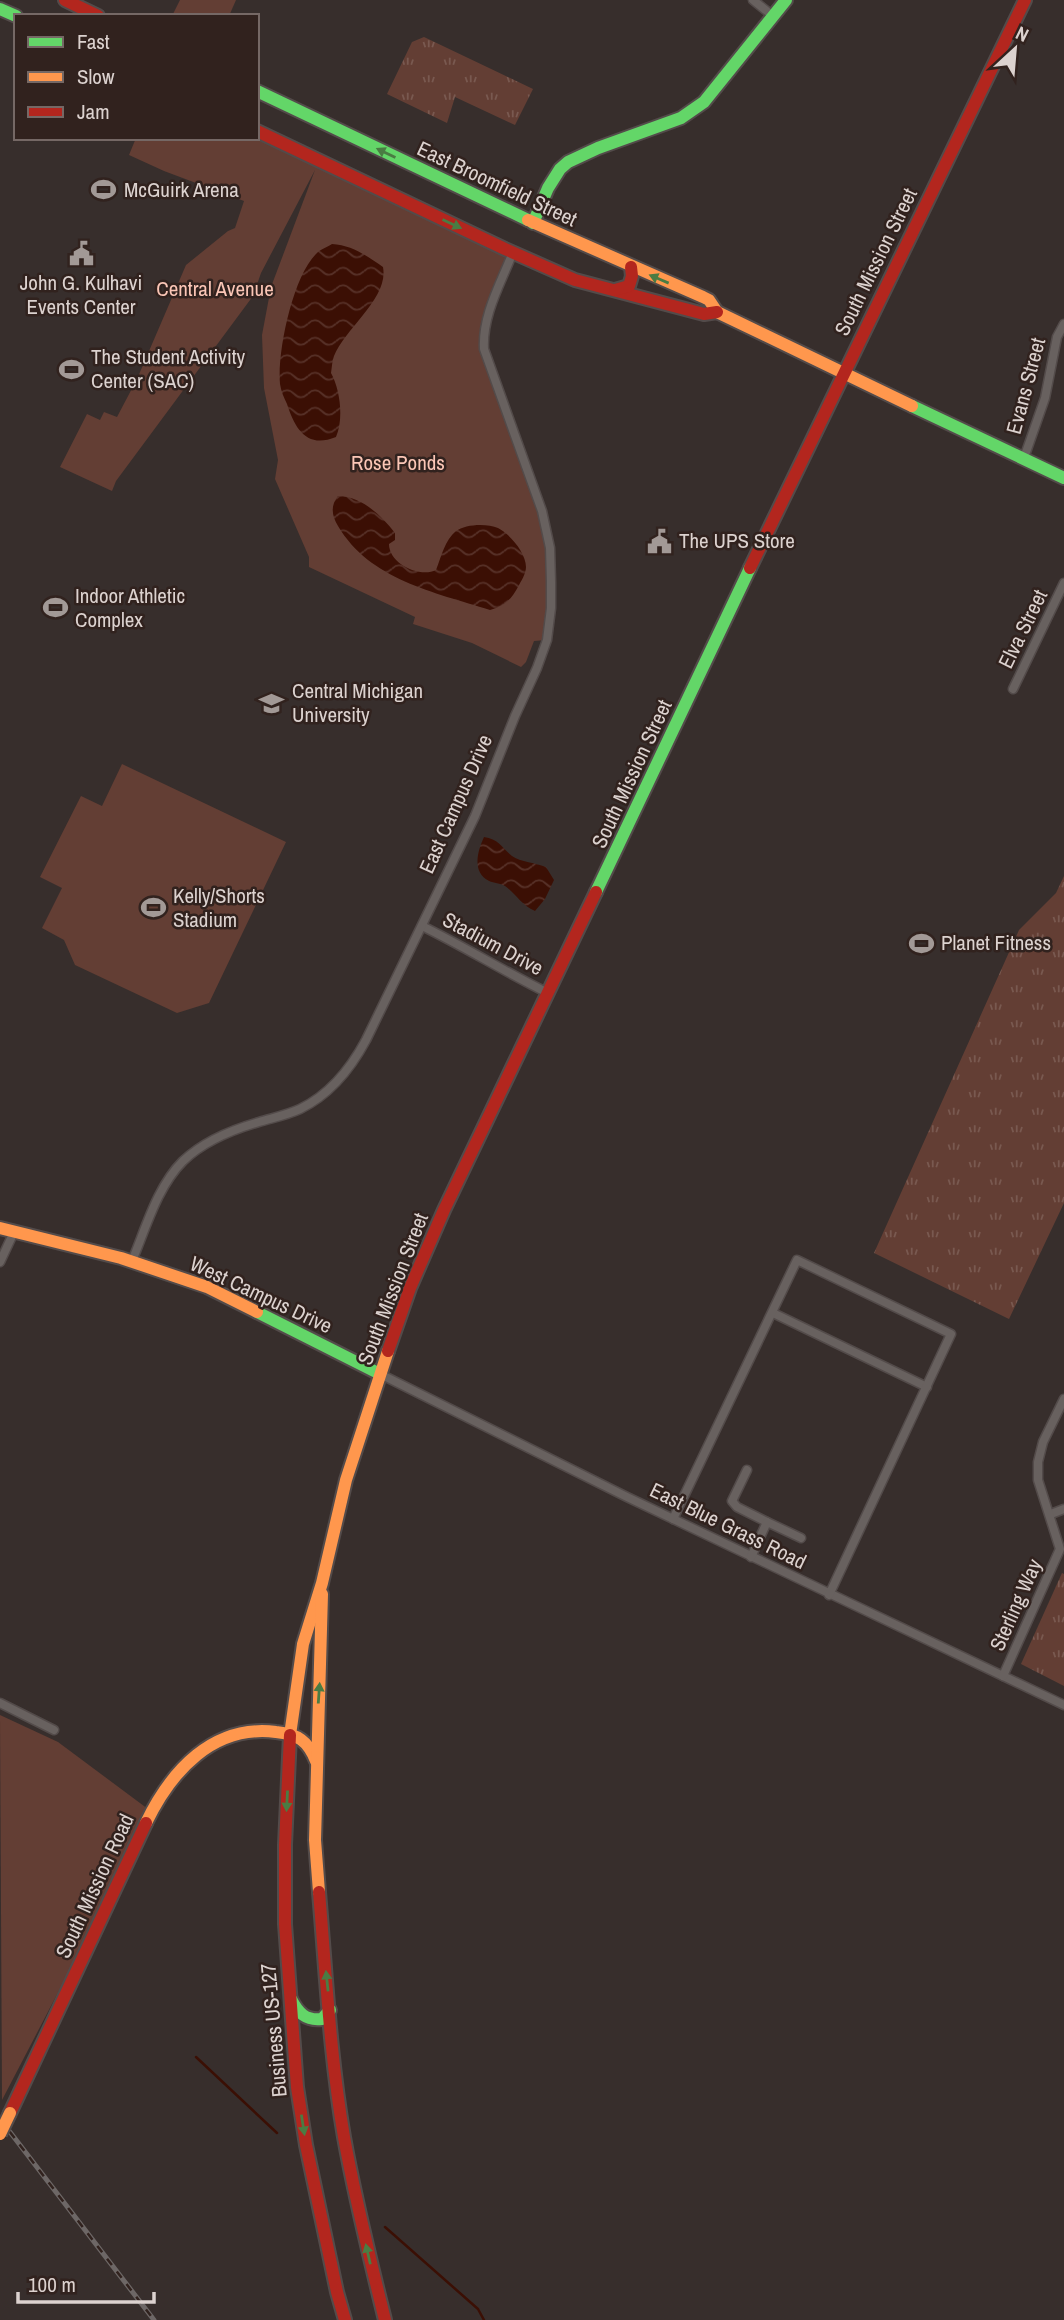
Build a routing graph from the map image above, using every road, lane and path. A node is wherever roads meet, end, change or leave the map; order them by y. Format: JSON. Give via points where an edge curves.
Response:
{"nodes":[{"id":1,"x":65,"y":0,"type":"edge"},
{"id":2,"x":752,"y":0,"type":"edge"},
{"id":3,"x":786,"y":0,"type":"edge"},
{"id":4,"x":1025,"y":0,"type":"edge"},
{"id":5,"x":94,"y":14,"type":"edge"},
{"id":6,"x":773,"y":16,"type":"junction"},
{"id":7,"x":259,"y":92,"type":"edge"},
{"id":8,"x":259,"y":132,"type":"edge"},
{"id":9,"x":533,"y":223,"type":"junction"},
{"id":10,"x":513,"y":253,"type":"junction"},
{"id":11,"x":631,"y":267,"type":"junction"},
{"id":12,"x":611,"y":290,"type":"junction"},
{"id":13,"x":717,"y":312,"type":"junction"},
{"id":14,"x":1064,"y":324,"type":"edge"},
{"id":15,"x":844,"y":372,"type":"junction"},
{"id":16,"x":1024,"y":458,"type":"junction"},
{"id":17,"x":1064,"y":478,"type":"edge"},
{"id":18,"x":1064,"y":583,"type":"edge"},
{"id":19,"x":1013,"y":689,"type":"dead end"},
{"id":20,"x":422,"y":926,"type":"junction"},
{"id":21,"x":548,"y":993,"type":"junction"},
{"id":22,"x":0,"y":1228,"type":"edge"},
{"id":23,"x":14,"y":1232,"type":"junction"},
{"id":24,"x":132,"y":1261,"type":"junction"},
{"id":25,"x":0,"y":1262,"type":"edge"},
{"id":26,"x":773,"y":1312,"type":"junction"},
{"id":27,"x":380,"y":1374,"type":"junction"},
{"id":28,"x":927,"y":1387,"type":"junction"},
{"id":29,"x":1064,"y":1399,"type":"edge"},
{"id":30,"x":747,"y":1470,"type":"dead end"},
{"id":31,"x":1064,"y":1509,"type":"edge"},
{"id":32,"x":1051,"y":1514,"type":"junction"},
{"id":33,"x":673,"y":1519,"type":"junction"},
{"id":34,"x":767,"y":1522,"type":"junction"},
{"id":35,"x":801,"y":1538,"type":"dead end"},
{"id":36,"x":1062,"y":1548,"type":"edge"},
{"id":37,"x":751,"y":1556,"type":"junction"},
{"id":38,"x":322,"y":1583,"type":"junction"},
{"id":39,"x":829,"y":1595,"type":"junction"},
{"id":40,"x":1003,"y":1676,"type":"junction"},
{"id":41,"x":0,"y":1703,"type":"edge"},
{"id":42,"x":1064,"y":1705,"type":"edge"},
{"id":43,"x":54,"y":1730,"type":"dead end"},
{"id":44,"x":290,"y":1733,"type":"junction"},
{"id":45,"x":316,"y":1761,"type":"junction"},
{"id":46,"x":289,"y":1996,"type":"junction"},
{"id":47,"x":330,"y":2010,"type":"junction"},
{"id":48,"x":0,"y":2134,"type":"edge"},
{"id":49,"x":345,"y":2320,"type":"edge"},
{"id":50,"x":385,"y":2320,"type":"edge"}],
"edges":[{"from":1,"to":5,"type":"main road"},
{"from":2,"to":6,"type":"street"},
{"from":3,"to":6,"type":"main road"},
{"from":4,"to":15,"type":"main road","name":"South Mission Street"},
{"from":6,"to":9,"type":"main road","via":[[692,112],[566,163]]},
{"from":9,"to":7,"type":"main road","name":"East Broomfield Street","one_way":true},
{"from":8,"to":10,"type":"main road","name":"East Broomfield Street","one_way":true},
{"from":9,"to":11,"type":"main road","name":"East Broomfield Street"},
{"from":10,"to":12,"type":"main road","name":"East Broomfield Street"},
{"from":10,"to":20,"type":"street","name":"East Campus Drive","via":[[490,309],[484,349],[542,511],[550,548],[550,619],[531,682],[475,816]]},
{"from":11,"to":12,"type":"main road","via":[[629,286]]},
{"from":13,"to":11,"type":"main road","name":"East Broomfield Street","one_way":true,"via":[[709,300]]},
{"from":12,"to":13,"type":"main road","name":"East Broomfield Street","via":[[704,314]]},
{"from":13,"to":15,"type":"main road","name":"East Broomfield Street"},
{"from":14,"to":16,"type":"street","name":"Evans Street"},
{"from":15,"to":16,"type":"main road","name":"East Broomfield Street"},
{"from":15,"to":21,"type":"main road","name":"South Mission Street"},
{"from":16,"to":17,"type":"main road","name":"East Broomfield Street"},
{"from":18,"to":19,"type":"street","name":"Elva Street"},
{"from":20,"to":21,"type":"street","name":"Stadium Drive"},
{"from":20,"to":24,"type":"street","name":"East Campus Drive","via":[[347,1070],[300,1108],[233,1130],[192,1153],[168,1180]]},
{"from":21,"to":27,"type":"main road","name":"South Mission Street","via":[[439,1221]]},
{"from":22,"to":23,"type":"main road","name":"West Campus Drive"},
{"from":23,"to":24,"type":"main road","name":"West Campus Drive"},
{"from":23,"to":25,"type":"street"},
{"from":24,"to":27,"type":"main road","name":"West Campus Drive","via":[[223,1294]]},
{"from":26,"to":28,"type":"street"},
{"from":26,"to":28,"type":"street","via":[[797,1260],[939,1328],[951,1334]]},
{"from":26,"to":33,"type":"street"},
{"from":27,"to":33,"type":"street","name":"East Blue Grass Road"},
{"from":27,"to":38,"type":"main road","name":"South Mission Street","via":[[346,1480]]},
{"from":28,"to":39,"type":"street"},
{"from":29,"to":32,"type":"street","name":"Sterling Way","via":[[1038,1462],[1038,1479]]},
{"from":30,"to":34,"type":"street","via":[[732,1501]]},
{"from":31,"to":32,"type":"street"},
{"from":32,"to":36,"type":"street","name":"Sterling Way"},
{"from":33,"to":37,"type":"street","name":"East Blue Grass Road"},
{"from":34,"to":35,"type":"street"},
{"from":34,"to":37,"type":"street"},
{"from":36,"to":40,"type":"street","name":"Sterling Way"},
{"from":37,"to":39,"type":"street","name":"East Blue Grass Road"},
{"from":38,"to":44,"type":"main road","name":"South Mission Street","via":[[303,1644]]},
{"from":45,"to":38,"type":"main road","name":"South Mission Street","one_way":true},
{"from":39,"to":40,"type":"street","name":"East Blue Grass Road"},
{"from":40,"to":42,"type":"street","name":"East Blue Grass Road"},
{"from":41,"to":43,"type":"street"},
{"from":44,"to":45,"type":"main road","via":[[307,1741]]},
{"from":44,"to":46,"type":"main road","name":"Business US-127","one_way":true,"via":[[285,1845]]},
{"from":44,"to":48,"type":"main road","name":"South Mission Road","bridge":true,"via":[[233,1734],[205,1747],[173,1775],[157,1800]]},
{"from":47,"to":45,"type":"main road","one_way":true,"via":[[315,1840]]},
{"from":46,"to":47,"type":"main road","via":[[295,2008],[311,2020],[322,2019]]},
{"from":46,"to":49,"type":"main road","name":"Business US-127","one_way":true,"via":[[306,2145]]},
{"from":50,"to":47,"type":"main road","one_way":true,"via":[[344,2136]]}]}
